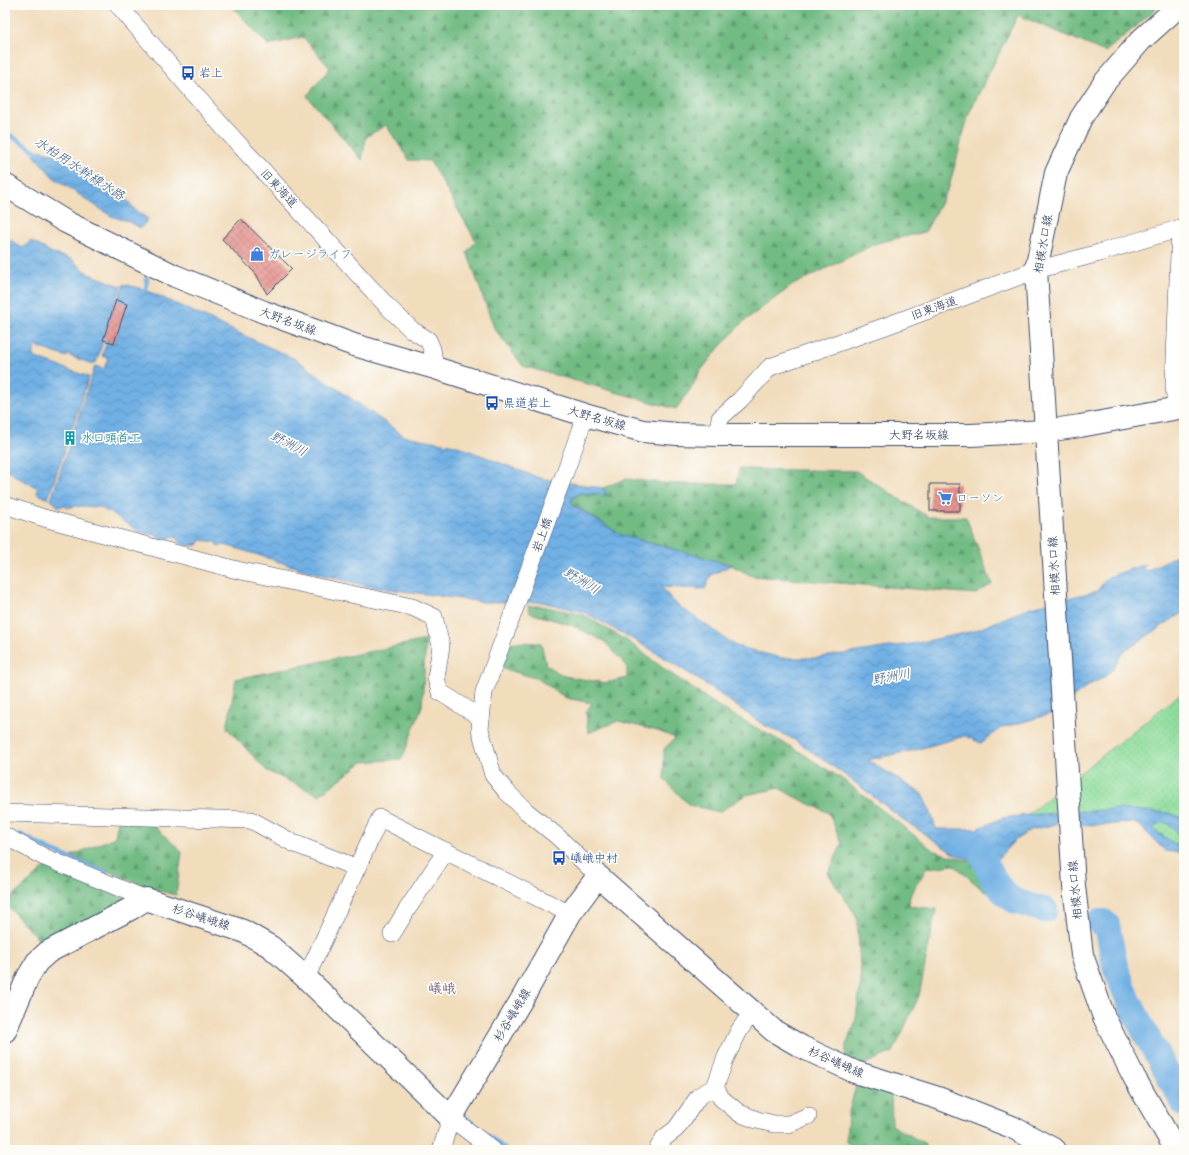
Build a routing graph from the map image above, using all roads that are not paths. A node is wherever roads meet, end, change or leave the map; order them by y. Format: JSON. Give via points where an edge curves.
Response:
{"nodes":[{"id":1,"x":118,"y":5,"type":"edge"},
{"id":2,"x":1180,"y":5,"type":"edge"},
{"id":3,"x":5,"y":185,"type":"edge"},
{"id":4,"x":1182,"y":228,"type":"edge"},
{"id":5,"x":1036,"y":270,"type":"junction"},
{"id":6,"x":435,"y":368,"type":"junction"},
{"id":7,"x":1180,"y":408,"type":"edge"},
{"id":8,"x":585,"y":415,"type":"junction"},
{"id":9,"x":1046,"y":431,"type":"junction"},
{"id":10,"x":717,"y":435,"type":"junction"},
{"id":11,"x":5,"y":505,"type":"edge"},
{"id":12,"x":482,"y":718,"type":"junction"},
{"id":13,"x":5,"y":813,"type":"edge"},
{"id":14,"x":5,"y":836,"type":"edge"},
{"id":15,"x":446,"y":851,"type":"junction"},
{"id":16,"x":357,"y":868,"type":"junction"},
{"id":17,"x":598,"y":876,"type":"junction"},
{"id":18,"x":146,"y":899,"type":"junction"},
{"id":19,"x":570,"y":914,"type":"junction"},
{"id":20,"x":392,"y":934,"type":"dead end"},
{"id":21,"x":306,"y":978,"type":"junction"},
{"id":22,"x":752,"y":1012,"type":"junction"},
{"id":23,"x":5,"y":1032,"type":"edge"},
{"id":24,"x":715,"y":1087,"type":"junction"},
{"id":25,"x":808,"y":1116,"type":"dead end"},
{"id":26,"x":451,"y":1118,"type":"junction"},
{"id":27,"x":440,"y":1150,"type":"edge"},
{"id":28,"x":494,"y":1150,"type":"edge"},
{"id":29,"x":657,"y":1150,"type":"edge"},
{"id":30,"x":1055,"y":1150,"type":"edge"},
{"id":31,"x":1176,"y":1150,"type":"edge"}],
"edges":[{"from":1,"to":6,"type":"street","name":"旧東海道","via":[[223,127],[388,307],[412,330],[428,340]]},
{"from":2,"to":5,"type":"main road","name":"相模水口線","via":[[1141,40],[1104,83],[1081,118],[1056,173]]},
{"from":3,"to":6,"type":"main road","name":"大野名坂線","via":[[66,222],[175,276],[354,345]]},
{"from":4,"to":5,"type":"street","name":"旧東海道"},
{"from":4,"to":7,"type":"street","via":[[1174,385]]},
{"from":5,"to":9,"type":"main road","name":"相模水口線"},
{"from":5,"to":10,"type":"street","name":"旧東海道","via":[[770,367],[720,418]]},
{"from":6,"to":8,"type":"main road","name":"大野名坂線"},
{"from":7,"to":9,"type":"main road","name":"大野名坂線"},
{"from":8,"to":10,"type":"main road","name":"大野名坂線","via":[[643,431]]},
{"from":8,"to":12,"type":"street","name":"岩上橋","via":[[484,692]]},
{"from":9,"to":10,"type":"main road","name":"大野名坂線","via":[[971,435]]},
{"from":9,"to":31,"type":"main road","name":"相模水口線","via":[[1074,886],[1082,955],[1104,1017],[1134,1077]]},
{"from":11,"to":12,"type":"street","via":[[237,570],[412,608],[434,616],[441,646],[436,678],[440,692]]},
{"from":12,"to":17,"type":"street","name":"岩上橋","via":[[480,728],[493,775],[526,812],[558,837]]},
{"from":13,"to":16,"type":"street","via":[[251,820],[293,843]]},
{"from":14,"to":18,"type":"street","via":[[44,857]]},
{"from":15,"to":16,"type":"street","via":[[380,818]]},
{"from":15,"to":19,"type":"street"},
{"from":15,"to":20,"type":"street"},
{"from":16,"to":21,"type":"street"},
{"from":17,"to":19,"type":"main road","name":"杉谷嶬峨線"},
{"from":17,"to":22,"type":"main road","name":"杉谷嶬峨線"},
{"from":18,"to":21,"type":"main road","name":"杉谷嶬峨線","via":[[243,931],[270,947]]},
{"from":18,"to":23,"type":"main road","via":[[48,952],[37,962]]},
{"from":19,"to":26,"type":"main road","name":"杉谷嶬峨線"},
{"from":21,"to":26,"type":"main road","name":"杉谷嶬峨線"},
{"from":22,"to":24,"type":"street","via":[[726,1057]]},
{"from":22,"to":30,"type":"main road","name":"杉谷嶬峨線","via":[[774,1031],[855,1072],[938,1098],[1012,1126]]},
{"from":24,"to":25,"type":"street","via":[[721,1098],[739,1113],[757,1120],[789,1124]]},
{"from":24,"to":29,"type":"street","via":[[699,1096],[676,1129],[664,1138]]},
{"from":26,"to":27,"type":"street"},
{"from":26,"to":28,"type":"street"}]}
